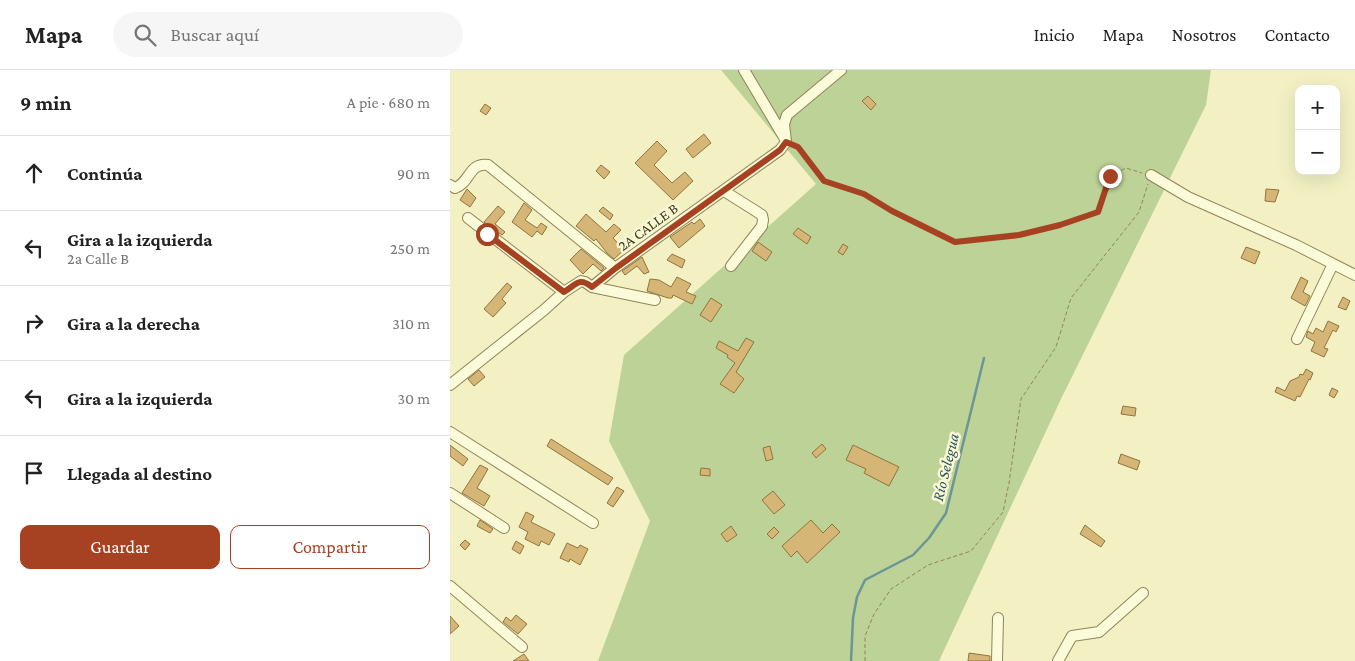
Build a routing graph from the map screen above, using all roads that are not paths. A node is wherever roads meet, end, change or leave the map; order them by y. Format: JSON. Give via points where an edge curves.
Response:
{"nodes":[{"id":1,"x":744,"y":70,"type":"edge"},
{"id":2,"x":841,"y":70,"type":"edge"},
{"id":3,"x":786,"y":142,"type":"junction"},
{"id":4,"x":1151,"y":175,"type":"road end"},
{"id":5,"x":450,"y":185,"type":"edge"},
{"id":6,"x":724,"y":191,"type":"junction"},
{"id":7,"x":468,"y":218,"type":"dead end"},
{"id":8,"x":1333,"y":264,"type":"junction"},
{"id":9,"x":731,"y":266,"type":"dead end"},
{"id":10,"x":616,"y":268,"type":"junction"},
{"id":11,"x":1355,"y":275,"type":"edge"},
{"id":12,"x":592,"y":287,"type":"junction"},
{"id":13,"x":564,"y":292,"type":"junction"},
{"id":14,"x":655,"y":300,"type":"dead end"},
{"id":15,"x":1297,"y":339,"type":"dead end"},
{"id":16,"x":450,"y":385,"type":"edge"},
{"id":17,"x":450,"y":432,"type":"edge"},
{"id":18,"x":450,"y":493,"type":"edge"},
{"id":19,"x":593,"y":523,"type":"dead end"},
{"id":20,"x":504,"y":528,"type":"dead end"},
{"id":21,"x":450,"y":586,"type":"edge"},
{"id":22,"x":1143,"y":593,"type":"dead end"},
{"id":23,"x":998,"y":618,"type":"dead end"},
{"id":24,"x":522,"y":647,"type":"dead end"},
{"id":25,"x":997,"y":661,"type":"edge"},
{"id":26,"x":1058,"y":661,"type":"edge"}],
"edges":[{"from":1,"to":3,"type":"street"},
{"from":2,"to":3,"type":"street","via":[[787,115],[784,124]]},
{"from":3,"to":6,"type":"street","name":"2A CALLE B","via":[[780,150]]},
{"from":4,"to":8,"type":"street","via":[[1188,197]]},
{"from":5,"to":10,"type":"street","via":[[460,186],[475,167],[488,165]]},
{"from":6,"to":9,"type":"street","via":[[762,215],[764,220]]},
{"from":6,"to":10,"type":"street","name":"2A CALLE B"},
{"from":7,"to":13,"type":"street"},
{"from":8,"to":11,"type":"street"},
{"from":8,"to":15,"type":"street"},
{"from":10,"to":12,"type":"street","name":"2A CALLE B"},
{"from":12,"to":13,"type":"street","via":[[581,281]]},
{"from":12,"to":14,"type":"street"},
{"from":13,"to":16,"type":"street"},
{"from":17,"to":19,"type":"street"},
{"from":18,"to":20,"type":"street"},
{"from":21,"to":24,"type":"street"},
{"from":22,"to":26,"type":"street","via":[[1099,632],[1072,636]]},
{"from":23,"to":25,"type":"street"}]}
